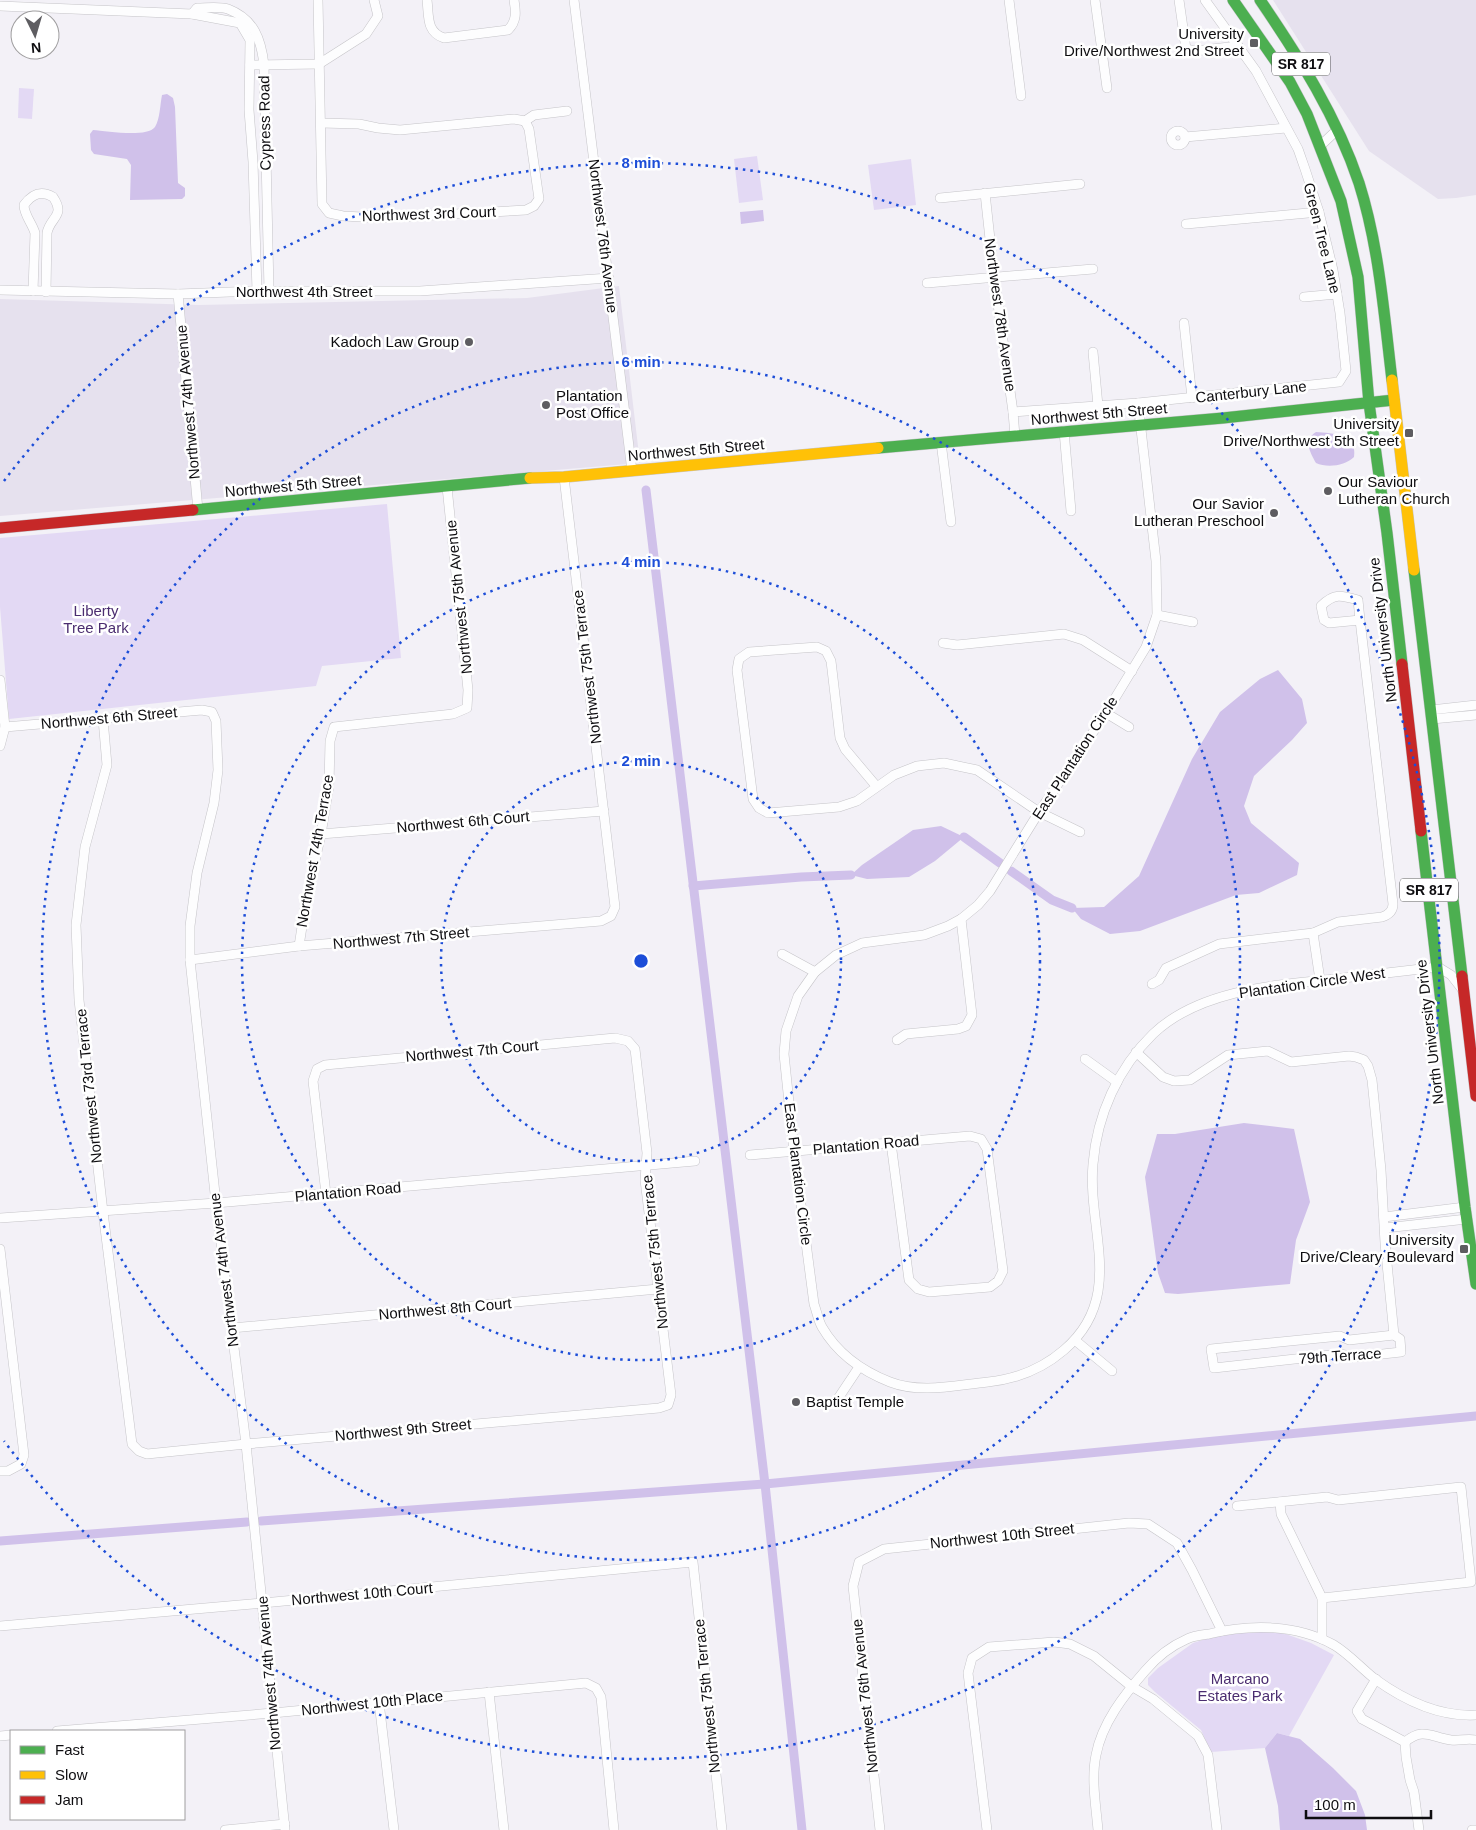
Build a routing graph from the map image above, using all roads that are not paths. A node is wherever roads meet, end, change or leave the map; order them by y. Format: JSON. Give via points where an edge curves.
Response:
{"nodes":[{"id":1,"x":318,"y":0,"type":"edge"},
{"id":2,"x":374,"y":0,"type":"edge"},
{"id":3,"x":427,"y":0,"type":"edge"},
{"id":4,"x":514,"y":0,"type":"edge"},
{"id":5,"x":574,"y":0,"type":"edge"},
{"id":6,"x":1009,"y":0,"type":"edge"},
{"id":7,"x":1095,"y":0,"type":"edge"},
{"id":8,"x":1179,"y":0,"type":"edge"},
{"id":9,"x":1206,"y":0,"type":"edge"},
{"id":10,"x":1233,"y":0,"type":"edge"},
{"id":11,"x":1260,"y":0,"type":"edge"},
{"id":12,"x":0,"y":6,"type":"edge"},
{"id":13,"x":192,"y":14,"type":"junction"},
{"id":14,"x":1238,"y":46,"type":"junction"},
{"id":15,"x":319,"y":64,"type":"junction"},
{"id":16,"x":264,"y":65,"type":"junction"},
{"id":17,"x":250,"y":66,"type":"junction"},
{"id":18,"x":1106,"y":88,"type":"dead end"},
{"id":19,"x":1021,"y":96,"type":"dead end"},
{"id":20,"x":567,"y":111,"type":"dead end"},
{"id":21,"x":525,"y":121,"type":"junction"},
{"id":22,"x":321,"y":124,"type":"junction"},
{"id":23,"x":1286,"y":128,"type":"junction"},
{"id":24,"x":1337,"y":130,"type":"junction"},
{"id":25,"x":1185,"y":137,"type":"dead end"},
{"id":26,"x":1342,"y":142,"type":"junction"},
{"id":27,"x":1320,"y":146,"type":"junction"},
{"id":28,"x":1080,"y":184,"type":"dead end"},
{"id":29,"x":985,"y":193,"type":"junction"},
{"id":30,"x":940,"y":198,"type":"dead end"},
{"id":31,"x":1319,"y":212,"type":"junction"},
{"id":32,"x":1186,"y":224,"type":"dead end"},
{"id":33,"x":1093,"y":269,"type":"dead end"},
{"id":34,"x":994,"y":276,"type":"junction"},
{"id":35,"x":608,"y":278,"type":"junction"},
{"id":36,"x":927,"y":283,"type":"dead end"},
{"id":37,"x":0,"y":290,"type":"edge"},
{"id":38,"x":33,"y":291,"type":"junction"},
{"id":39,"x":257,"y":291,"type":"junction"},
{"id":40,"x":269,"y":291,"type":"junction"},
{"id":41,"x":46,"y":292,"type":"junction"},
{"id":42,"x":178,"y":294,"type":"junction"},
{"id":43,"x":1337,"y":294,"type":"junction"},
{"id":44,"x":1304,"y":297,"type":"dead end"},
{"id":45,"x":1184,"y":323,"type":"dead end"},
{"id":46,"x":1094,"y":352,"type":"dead end"},
{"id":47,"x":1340,"y":382,"type":"joint"},
{"id":48,"x":1192,"y":398,"type":"junction"},
{"id":49,"x":1394,"y":400,"type":"junction"},
{"id":50,"x":1138,"y":403,"type":"junction"},
{"id":51,"x":1369,"y":403,"type":"junction"},
{"id":52,"x":1098,"y":406,"type":"junction"},
{"id":53,"x":1013,"y":412,"type":"junction"},
{"id":54,"x":1142,"y":425,"type":"junction"},
{"id":55,"x":1064,"y":431,"type":"junction"},
{"id":56,"x":1015,"y":436,"type":"junction"},
{"id":57,"x":941,"y":442,"type":"junction"},
{"id":58,"x":632,"y":471,"type":"junction"},
{"id":59,"x":564,"y":477,"type":"junction"},
{"id":60,"x":447,"y":487,"type":"junction"},
{"id":61,"x":198,"y":510,"type":"junction"},
{"id":62,"x":1071,"y":511,"type":"dead end"},
{"id":63,"x":951,"y":522,"type":"dead end"},
{"id":64,"x":0,"y":528,"type":"edge"},
{"id":65,"x":1157,"y":615,"type":"junction"},
{"id":66,"x":1360,"y":620,"type":"junction"},
{"id":67,"x":1192,"y":622,"type":"dead end"},
{"id":68,"x":943,"y":643,"type":"dead end"},
{"id":69,"x":1132,"y":671,"type":"junction"},
{"id":70,"x":0,"y":680,"type":"edge"},
{"id":71,"x":1406,"y":696,"type":"junction"},
{"id":72,"x":1473,"y":705,"type":"edge"},
{"id":73,"x":212,"y":712,"type":"joint"},
{"id":74,"x":1425,"y":712,"type":"junction"},
{"id":75,"x":1106,"y":713,"type":"junction"},
{"id":76,"x":1474,"y":715,"type":"edge"},
{"id":77,"x":103,"y":719,"type":"junction"},
{"id":78,"x":5,"y":727,"type":"junction"},
{"id":79,"x":334,"y":727,"type":"joint"},
{"id":80,"x":1129,"y":727,"type":"dead end"},
{"id":81,"x":0,"y":746,"type":"edge"},
{"id":82,"x":877,"y":787,"type":"junction"},
{"id":83,"x":604,"y":811,"type":"junction"},
{"id":84,"x":1039,"y":812,"type":"junction"},
{"id":85,"x":1080,"y":832,"type":"dead end"},
{"id":86,"x":321,"y":834,"type":"junction"},
{"id":87,"x":611,"y":916,"type":"joint"},
{"id":88,"x":961,"y":919,"type":"junction"},
{"id":89,"x":1313,"y":933,"type":"junction"},
{"id":90,"x":300,"y":946,"type":"junction"},
{"id":91,"x":782,"y":954,"type":"dead end"},
{"id":92,"x":190,"y":960,"type":"junction"},
{"id":93,"x":1438,"y":968,"type":"junction"},
{"id":94,"x":815,"y":972,"type":"junction"},
{"id":95,"x":1320,"y":980,"type":"junction"},
{"id":96,"x":1152,"y":984,"type":"dead end"},
{"id":97,"x":1464,"y":991,"type":"junction"},
{"id":98,"x":628,"y":1040,"type":"joint"},
{"id":99,"x":897,"y":1040,"type":"dead end"},
{"id":100,"x":1136,"y":1052,"type":"junction"},
{"id":101,"x":1085,"y":1059,"type":"dead end"},
{"id":102,"x":1117,"y":1082,"type":"junction"},
{"id":103,"x":1476,"y":1096,"type":"edge"},
{"id":104,"x":891,"y":1143,"type":"junction"},
{"id":105,"x":794,"y":1151,"type":"junction"},
{"id":106,"x":750,"y":1155,"type":"dead end"},
{"id":107,"x":695,"y":1161,"type":"dead end"},
{"id":108,"x":646,"y":1166,"type":"junction"},
{"id":109,"x":326,"y":1194,"type":"junction"},
{"id":110,"x":216,"y":1204,"type":"junction"},
{"id":111,"x":1471,"y":1206,"type":"edge"},
{"id":112,"x":103,"y":1212,"type":"junction"},
{"id":113,"x":1384,"y":1217,"type":"junction"},
{"id":114,"x":0,"y":1218,"type":"edge"},
{"id":115,"x":1472,"y":1219,"type":"edge"},
{"id":116,"x":1385,"y":1228,"type":"junction"},
{"id":117,"x":0,"y":1249,"type":"edge"},
{"id":118,"x":1476,"y":1284,"type":"edge"},
{"id":119,"x":658,"y":1289,"type":"junction"},
{"id":120,"x":232,"y":1328,"type":"junction"},
{"id":121,"x":1394,"y":1335,"type":"junction"},
{"id":122,"x":1076,"y":1341,"type":"junction"},
{"id":123,"x":859,"y":1367,"type":"junction"},
{"id":124,"x":1112,"y":1372,"type":"dead end"},
{"id":125,"x":839,"y":1397,"type":"dead end"},
{"id":126,"x":668,"y":1405,"type":"joint"},
{"id":127,"x":246,"y":1444,"type":"junction"},
{"id":128,"x":139,"y":1451,"type":"joint"},
{"id":129,"x":0,"y":1471,"type":"edge"},
{"id":130,"x":1280,"y":1502,"type":"junction"},
{"id":131,"x":1237,"y":1506,"type":"dead end"},
{"id":132,"x":693,"y":1562,"type":"joint"},
{"id":133,"x":859,"y":1562,"type":"joint"},
{"id":134,"x":1322,"y":1598,"type":"junction"},
{"id":135,"x":263,"y":1603,"type":"junction"},
{"id":136,"x":0,"y":1626,"type":"edge"},
{"id":137,"x":1222,"y":1631,"type":"junction"},
{"id":138,"x":1322,"y":1639,"type":"junction"},
{"id":139,"x":1376,"y":1679,"type":"junction"},
{"id":140,"x":1131,"y":1686,"type":"junction"},
{"id":141,"x":489,"y":1692,"type":"junction"},
{"id":142,"x":379,"y":1702,"type":"junction"},
{"id":143,"x":272,"y":1713,"type":"junction"},
{"id":144,"x":1476,"y":1715,"type":"edge"},
{"id":145,"x":69,"y":1730,"type":"edge"},
{"id":146,"x":1476,"y":1740,"type":"edge"},
{"id":147,"x":1405,"y":1742,"type":"junction"},
{"id":148,"x":285,"y":1827,"type":"edge"},
{"id":149,"x":225,"y":1830,"type":"edge"},
{"id":150,"x":394,"y":1830,"type":"edge"},
{"id":151,"x":504,"y":1830,"type":"edge"},
{"id":152,"x":614,"y":1830,"type":"edge"},
{"id":153,"x":722,"y":1830,"type":"edge"},
{"id":154,"x":880,"y":1830,"type":"edge"},
{"id":155,"x":987,"y":1830,"type":"edge"},
{"id":156,"x":1098,"y":1830,"type":"edge"},
{"id":157,"x":1217,"y":1830,"type":"edge"},
{"id":158,"x":1419,"y":1830,"type":"edge"},
{"id":159,"x":1472,"y":1830,"type":"edge"},
{"id":160,"x":1476,"y":1830,"type":"edge"}],
"edges":[{"from":1,"to":15,"type":"street"},
{"from":2,"to":15,"type":"street","via":[[378,16],[366,34]]},
{"from":3,"to":4,"type":"street","via":[[431,28],[436,36],[444,38],[508,30],[514,24]]},
{"from":5,"to":35,"type":"street","name":"Northwest 76th Avenue"},
{"from":6,"to":19,"type":"street"},
{"from":7,"to":18,"type":"street"},
{"from":8,"to":14,"type":"street","via":[[1186,49],[1195,51]]},
{"from":9,"to":14,"type":"street","name":"Green Tree Lane"},
{"from":10,"to":27,"type":"main road","name":"North University Drive","number":"SR 817","via":[[1290,82]]},
{"from":11,"to":24,"type":"main road","number":"SR 817","via":[[1308,76]]},
{"from":12,"to":13,"type":"street","name":"Cypress Road"},
{"from":13,"to":16,"type":"street","name":"Cypress Road","via":[[197,8],[227,8],[247,21],[258,35]]},
{"from":13,"to":17,"type":"street","name":"Cypress Road","via":[[240,23],[250,40]]},
{"from":14,"to":23,"type":"street","name":"Green Tree Lane","via":[[1256,71]]},
{"from":15,"to":16,"type":"street"},
{"from":15,"to":22,"type":"street"},
{"from":16,"to":17,"type":"street"},
{"from":16,"to":40,"type":"street","name":"Cypress Road"},
{"from":17,"to":39,"type":"street"},
{"from":20,"to":21,"type":"street","via":[[534,115]]},
{"from":21,"to":22,"type":"street","via":[[514,119],[400,130],[359,124]]},
{"from":21,"to":22,"type":"street","name":"Northwest 3rd Court","via":[[529,128],[539,198],[534,206],[526,210],[405,218],[344,216],[325,209],[322,204]]},
{"from":23,"to":25,"type":"street"},
{"from":23,"to":31,"type":"street","name":"Green Tree Lane","via":[[1298,149]]},
{"from":24,"to":26,"type":"main road","number":"SR 817"},
{"from":24,"to":27,"type":"street"},
{"from":26,"to":27,"type":"street"},
{"from":26,"to":49,"type":"main road","number":"SR 817","via":[[1355,171],[1375,255]]},
{"from":27,"to":51,"type":"main road","name":"North University Drive","number":"SR 817","via":[[1341,201],[1358,277]]},
{"from":28,"to":29,"type":"street"},
{"from":29,"to":30,"type":"street"},
{"from":29,"to":34,"type":"street","name":"Northwest 78th Avenue"},
{"from":31,"to":32,"type":"street"},
{"from":31,"to":43,"type":"street","name":"Green Tree Lane"},
{"from":33,"to":34,"type":"street"},
{"from":34,"to":36,"type":"street"},
{"from":34,"to":53,"type":"street","name":"Northwest 78th Avenue"},
{"from":35,"to":40,"type":"street","name":"Northwest 4th Street","via":[[420,291]]},
{"from":35,"to":58,"type":"street","name":"Northwest 76th Avenue"},
{"from":37,"to":38,"type":"street","name":"Northwest 4th Street"},
{"from":38,"to":41,"type":"street","name":"Northwest 4th Street"},
{"from":38,"to":41,"type":"street","via":[[35,234],[24,205],[33,195],[43,193],[53,197],[58,209],[47,233]]},
{"from":39,"to":40,"type":"street","name":"Northwest 4th Street"},
{"from":39,"to":42,"type":"street","name":"Northwest 4th Street"},
{"from":41,"to":42,"type":"street","name":"Northwest 4th Street"},
{"from":42,"to":61,"type":"street","name":"Northwest 74th Avenue"},
{"from":43,"to":44,"type":"street"},
{"from":43,"to":47,"type":"street","name":"Green Tree Lane","via":[[1346,372]]},
{"from":45,"to":48,"type":"street"},
{"from":46,"to":52,"type":"street"},
{"from":47,"to":48,"type":"street","name":"Canterbury Lane"},
{"from":48,"to":50,"type":"street","name":"Canterbury Lane"},
{"from":49,"to":51,"type":"main road","name":"Northwest 5th Street"},
{"from":49,"to":74,"type":"main road","number":"SR 817"},
{"from":50,"to":52,"type":"street","name":"Canterbury Lane"},
{"from":50,"to":54,"type":"street","name":"East Plantation Circle"},
{"from":51,"to":54,"type":"main road","name":"Northwest 5th Street"},
{"from":51,"to":71,"type":"main road","name":"North University Drive","number":"SR 817"},
{"from":52,"to":53,"type":"street","name":"Canterbury Lane"},
{"from":53,"to":56,"type":"street","name":"Northwest 78th Avenue"},
{"from":54,"to":55,"type":"main road","name":"Northwest 5th Street"},
{"from":54,"to":65,"type":"street","name":"East Plantation Circle","via":[[1156,561]]},
{"from":55,"to":56,"type":"main road","name":"Northwest 5th Street"},
{"from":55,"to":62,"type":"street"},
{"from":56,"to":57,"type":"main road","name":"Northwest 5th Street"},
{"from":57,"to":58,"type":"main road","name":"Northwest 5th Street"},
{"from":57,"to":63,"type":"street"},
{"from":58,"to":59,"type":"main road","name":"Northwest 5th Street"},
{"from":59,"to":60,"type":"main road","name":"Northwest 5th Street"},
{"from":59,"to":83,"type":"street","name":"Northwest 75th Terrace"},
{"from":60,"to":61,"type":"main road","name":"Northwest 5th Street"},
{"from":60,"to":79,"type":"street","name":"Northwest 75th Avenue","via":[[468,690],[467,708],[453,714]]},
{"from":61,"to":64,"type":"main road","name":"Northwest 5th Street"},
{"from":65,"to":67,"type":"street"},
{"from":65,"to":69,"type":"street","name":"East Plantation Circle","via":[[1146,647]]},
{"from":66,"to":66,"type":"street","name":"North University Drive","via":[[1330,623],[1324,620],[1321,606],[1330,597],[1358,600]]},
{"from":66,"to":89,"type":"street","name":"North University Drive","via":[[1393,904],[1390,912],[1382,917],[1338,922]]},
{"from":68,"to":69,"type":"street","via":[[957,646],[1064,634],[1083,640]]},
{"from":69,"to":75,"type":"street","name":"East Plantation Circle"},
{"from":70,"to":78,"type":"street"},
{"from":71,"to":74,"type":"main road"},
{"from":71,"to":93,"type":"main road","name":"North University Drive","number":"SR 817"},
{"from":72,"to":74,"type":"street"},
{"from":72,"to":76,"type":"street"},
{"from":73,"to":77,"type":"street","name":"Northwest 6th Street","via":[[202,710]]},
{"from":73,"to":92,"type":"street","name":"Northwest 74th Avenue","via":[[216,721],[218,770],[214,803],[197,874],[190,926]]},
{"from":74,"to":76,"type":"street"},
{"from":74,"to":97,"type":"main road","number":"SR 817"},
{"from":75,"to":80,"type":"street"},
{"from":75,"to":84,"type":"street","name":"East Plantation Circle"},
{"from":77,"to":78,"type":"street","name":"Northwest 6th Street"},
{"from":77,"to":112,"type":"street","name":"Northwest 73rd Terrace","via":[[107,765],[85,847],[76,925],[79,1000]]},
{"from":78,"to":81,"type":"street"},
{"from":79,"to":86,"type":"street","name":"Northwest 74th Terrace"},
{"from":82,"to":82,"type":"street","via":[[840,738],[831,661],[826,651],[817,646],[749,652],[739,659],[736,670],[753,799],[759,808],[768,813],[839,807],[857,801]]},
{"from":82,"to":84,"type":"street","via":[[894,775],[917,766],[944,763],[977,770]]},
{"from":83,"to":86,"type":"street","name":"Northwest 6th Court"},
{"from":83,"to":87,"type":"street","name":"Northwest 75th Terrace","via":[[615,907]]},
{"from":84,"to":85,"type":"street"},
{"from":84,"to":88,"type":"street","name":"East Plantation Circle","via":[[990,891]]},
{"from":86,"to":90,"type":"street","name":"Northwest 74th Terrace"},
{"from":87,"to":90,"type":"street","name":"Northwest 7th Street","via":[[602,921]]},
{"from":88,"to":94,"type":"street","name":"East Plantation Circle","via":[[924,934],[862,943],[836,955]]},
{"from":88,"to":99,"type":"street","via":[[972,1015],[966,1026],[958,1029],[906,1034]]},
{"from":89,"to":95,"type":"street"},
{"from":89,"to":96,"type":"street","via":[[1219,944],[1166,968],[1159,980]]},
{"from":90,"to":92,"type":"street","name":"Northwest 7th Street"},
{"from":91,"to":94,"type":"street"},
{"from":92,"to":110,"type":"street","name":"Northwest 74th Avenue"},
{"from":93,"to":95,"type":"street","name":"Plantation Circle West"},
{"from":93,"to":97,"type":"street","via":[[1451,975]]},
{"from":93,"to":111,"type":"main road","name":"North University Drive","number":"SR 817"},
{"from":94,"to":105,"type":"street","name":"East Plantation Circle","via":[[798,996],[786,1031],[784,1054]]},
{"from":95,"to":100,"type":"street","name":"Plantation Circle West","via":[[1241,992],[1204,1004],[1177,1016]]},
{"from":97,"to":103,"type":"main road","number":"SR 817"},
{"from":98,"to":108,"type":"street","name":"Northwest 75th Terrace","via":[[635,1049]]},
{"from":98,"to":109,"type":"street","name":"Northwest 7th Court","via":[[614,1038],[325,1065],[317,1070],[313,1081]]},
{"from":100,"to":102,"type":"street","name":"Plantation Circle West"},
{"from":100,"to":113,"type":"street","via":[[1163,1077],[1174,1081],[1190,1080],[1228,1055],[1268,1051],[1291,1062],[1349,1056],[1364,1060],[1372,1080]]},
{"from":101,"to":102,"type":"street"},
{"from":102,"to":122,"type":"street","name":"Plantation Circle West","via":[[1103,1114],[1092,1166],[1101,1278],[1099,1292],[1090,1319]]},
{"from":104,"to":104,"type":"street","name":"Plantation Road","via":[[970,1136],[981,1140],[987,1149],[1003,1271],[990,1287],[929,1292],[918,1289],[909,1280]]},
{"from":104,"to":105,"type":"street","name":"Plantation Road"},
{"from":105,"to":106,"type":"street","name":"Plantation Road"},
{"from":105,"to":123,"type":"street","name":"East Plantation Circle","via":[[814,1304],[821,1325],[838,1348]]},
{"from":107,"to":108,"type":"street","name":"Plantation Road"},
{"from":108,"to":109,"type":"street","name":"Plantation Road"},
{"from":108,"to":119,"type":"street","name":"Northwest 75th Terrace"},
{"from":109,"to":110,"type":"street","name":"Plantation Road"},
{"from":110,"to":112,"type":"street","name":"Plantation Road"},
{"from":110,"to":120,"type":"street","name":"Northwest 74th Avenue"},
{"from":111,"to":113,"type":"street"},
{"from":111,"to":115,"type":"main road","name":"North University Drive","number":"SR 817"},
{"from":112,"to":114,"type":"street","name":"Plantation Road"},
{"from":112,"to":128,"type":"street","name":"Northwest 73rd Terrace","via":[[132,1444]]},
{"from":113,"to":116,"type":"street"},
{"from":115,"to":116,"type":"street"},
{"from":115,"to":118,"type":"main road","name":"North University Drive","number":"SR 817"},
{"from":116,"to":121,"type":"street"},
{"from":117,"to":129,"type":"street","via":[[24,1455],[20,1464],[8,1471]]},
{"from":119,"to":120,"type":"street","name":"Northwest 8th Court"},
{"from":119,"to":126,"type":"street","name":"Northwest 75th Terrace","via":[[670,1395]]},
{"from":120,"to":127,"type":"street","name":"Northwest 74th Avenue"},
{"from":121,"to":121,"type":"street","name":"79th Terrace","via":[[1349,1340],[1340,1336],[1211,1349],[1214,1368],[1340,1354],[1355,1358],[1401,1352],[1400,1339]]},
{"from":122,"to":123,"type":"street","name":"Plantation Circle West","via":[[1052,1361],[1029,1373],[1005,1380],[927,1388],[899,1386]]},
{"from":122,"to":124,"type":"street"},
{"from":123,"to":125,"type":"street"},
{"from":126,"to":127,"type":"street","name":"Northwest 9th Street"},
{"from":127,"to":128,"type":"street","name":"Northwest 9th Street","via":[[147,1454]]},
{"from":127,"to":135,"type":"street","name":"Northwest 74th Avenue"},
{"from":130,"to":131,"type":"street"},
{"from":130,"to":134,"type":"street","via":[[1281,1514]]},
{"from":130,"to":134,"type":"street","via":[[1461,1488],[1471,1582]]},
{"from":132,"to":135,"type":"street","name":"Northwest 10th Court"},
{"from":132,"to":153,"type":"street","name":"Northwest 75th Terrace"},
{"from":133,"to":137,"type":"street","name":"Northwest 10th Street","via":[[884,1549],[1129,1523],[1148,1524],[1177,1543]]},
{"from":133,"to":154,"type":"street","name":"Northwest 76th Avenue","via":[[853,1586]]},
{"from":134,"to":138,"type":"street"},
{"from":135,"to":136,"type":"street","name":"Northwest 10th Court"},
{"from":135,"to":143,"type":"street","name":"Northwest 74th Avenue"},
{"from":137,"to":138,"type":"street","via":[[1268,1627]]},
{"from":137,"to":140,"type":"street","via":[[1188,1638],[1148,1667]]},
{"from":138,"to":139,"type":"street"},
{"from":139,"to":144,"type":"street","via":[[1426,1708]]},
{"from":139,"to":147,"type":"street","via":[[1357,1711],[1362,1719]]},
{"from":140,"to":155,"type":"street","via":[[1094,1656],[1070,1644],[1054,1642],[989,1647],[972,1658],[968,1673]]},
{"from":140,"to":156,"type":"street","via":[[1105,1725],[1096,1755]]},
{"from":140,"to":157,"type":"street","via":[[1153,1699],[1198,1736],[1208,1755]]},
{"from":141,"to":142,"type":"street","name":"Northwest 10th Place"},
{"from":141,"to":151,"type":"street"},
{"from":141,"to":152,"type":"street","name":"Northwest 10th Place","via":[[586,1683],[596,1688],[601,1697]]},
{"from":142,"to":143,"type":"street","name":"Northwest 10th Place"},
{"from":142,"to":150,"type":"street"},
{"from":143,"to":145,"type":"street","name":"Northwest 10th Place"},
{"from":143,"to":148,"type":"street","name":"Northwest 74th Avenue"},
{"from":146,"to":147,"type":"street","via":[[1453,1740],[1421,1732]]},
{"from":147,"to":158,"type":"street"},
{"from":148,"to":149,"type":"street"},
{"from":159,"to":160,"type":"street"}]}
